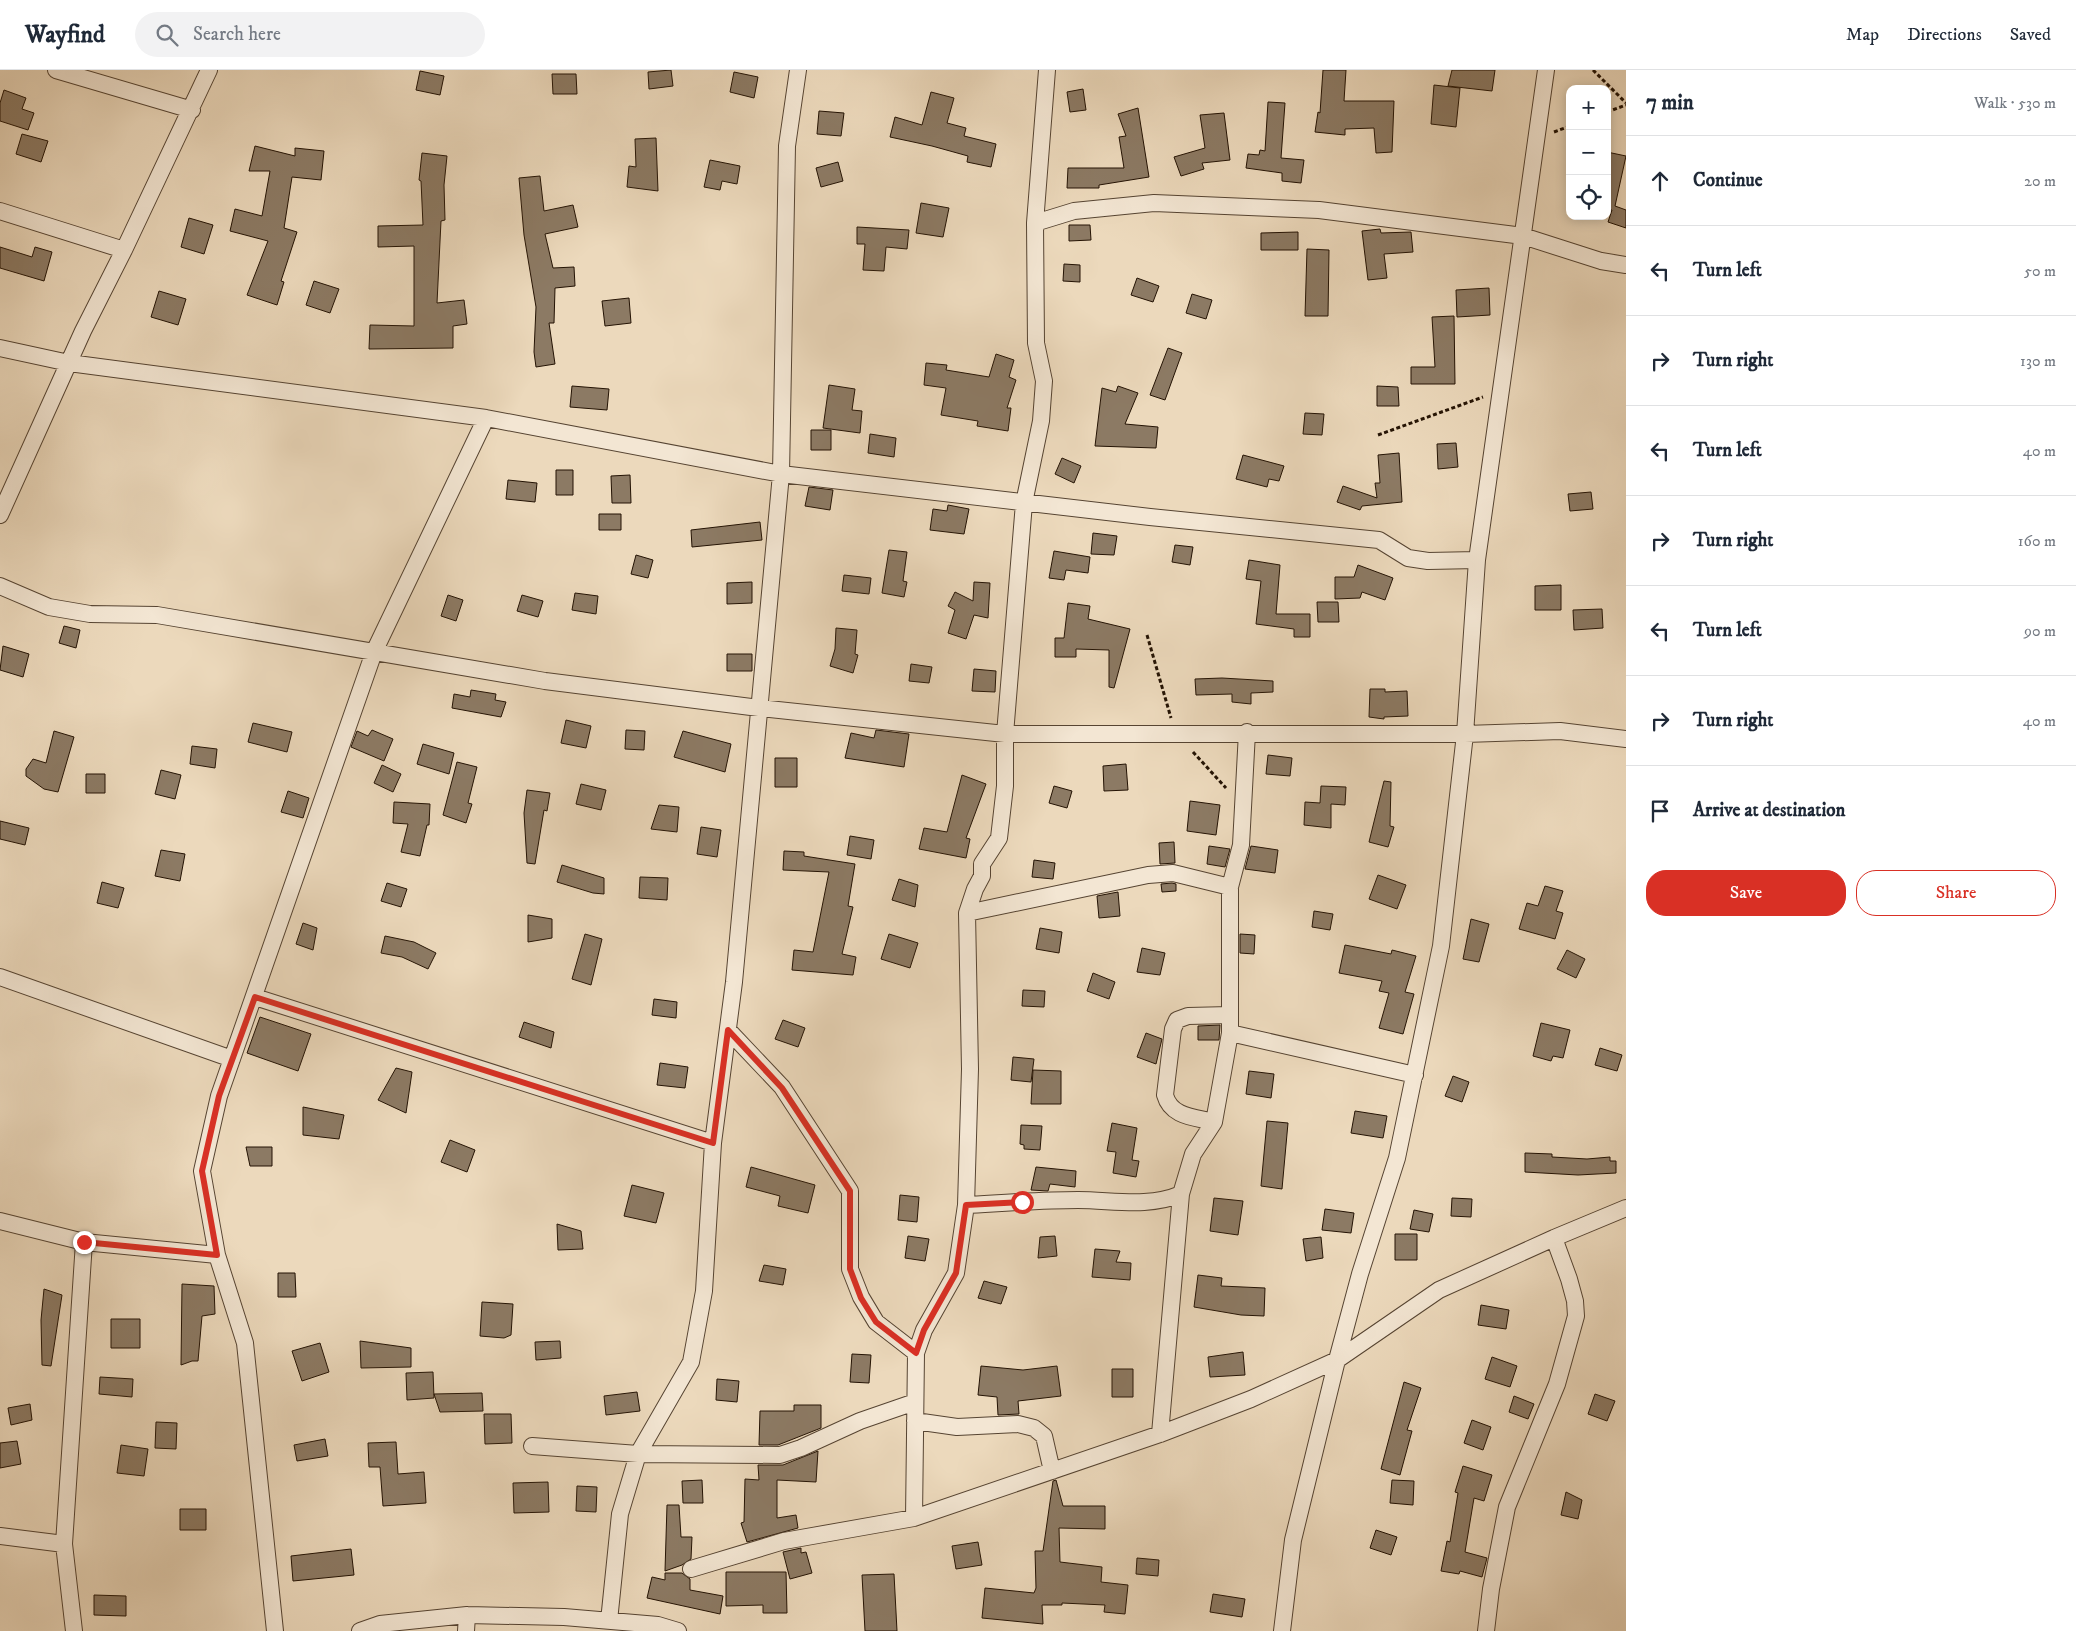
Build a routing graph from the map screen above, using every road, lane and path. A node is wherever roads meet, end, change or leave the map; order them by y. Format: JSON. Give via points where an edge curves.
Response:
{"nodes":[{"id":1,"x":56,"y":70,"type":"edge"},
{"id":2,"x":209,"y":70,"type":"edge"},
{"id":3,"x":798,"y":70,"type":"edge"},
{"id":4,"x":1046,"y":70,"type":"edge"},
{"id":5,"x":1546,"y":70,"type":"edge"},
{"id":6,"x":1594,"y":70,"type":"edge"},
{"id":7,"x":1626,"y":104,"type":"edge"},
{"id":8,"x":192,"y":110,"type":"junction"},
{"id":9,"x":1611,"y":110,"type":"edge"},
{"id":10,"x":0,"y":211,"type":"edge"},
{"id":11,"x":1035,"y":222,"type":"junction"},
{"id":12,"x":1523,"y":236,"type":"junction"},
{"id":13,"x":124,"y":250,"type":"junction"},
{"id":14,"x":1626,"y":265,"type":"edge"},
{"id":15,"x":0,"y":348,"type":"edge"},
{"id":16,"x":69,"y":363,"type":"junction"},
{"id":17,"x":1500,"y":391,"type":"junction"},
{"id":18,"x":486,"y":418,"type":"junction"},
{"id":19,"x":1378,"y":435,"type":"dead end"},
{"id":20,"x":781,"y":474,"type":"junction"},
{"id":21,"x":1024,"y":503,"type":"junction"},
{"id":22,"x":0,"y":515,"type":"edge"},
{"id":23,"x":1477,"y":560,"type":"junction"},
{"id":24,"x":0,"y":586,"type":"edge"},
{"id":25,"x":374,"y":652,"type":"junction"},
{"id":26,"x":759,"y":708,"type":"junction"},
{"id":27,"x":1247,"y":732,"type":"junction"},
{"id":28,"x":1005,"y":734,"type":"junction"},
{"id":29,"x":1465,"y":734,"type":"junction"},
{"id":30,"x":1626,"y":738,"type":"edge"},
{"id":31,"x":1230,"y":887,"type":"junction"},
{"id":32,"x":967,"y":914,"type":"junction"},
{"id":33,"x":0,"y":977,"type":"edge"},
{"id":34,"x":255,"y":997,"type":"junction"},
{"id":35,"x":1230,"y":1015,"type":"junction"},
{"id":36,"x":728,"y":1030,"type":"junction"},
{"id":37,"x":1230,"y":1033,"type":"junction"},
{"id":38,"x":232,"y":1059,"type":"junction"},
{"id":39,"x":1415,"y":1075,"type":"junction"},
{"id":40,"x":1214,"y":1122,"type":"junction"},
{"id":41,"x":713,"y":1143,"type":"junction"},
{"id":42,"x":1181,"y":1194,"type":"junction"},
{"id":43,"x":966,"y":1205,"type":"junction"},
{"id":44,"x":1626,"y":1208,"type":"edge"},
{"id":45,"x":0,"y":1221,"type":"edge"},
{"id":46,"x":1554,"y":1238,"type":"junction"},
{"id":47,"x":84,"y":1242,"type":"junction"},
{"id":48,"x":217,"y":1255,"type":"junction"},
{"id":49,"x":916,"y":1353,"type":"junction"},
{"id":50,"x":1336,"y":1360,"type":"junction"},
{"id":51,"x":915,"y":1402,"type":"junction"},
{"id":52,"x":915,"y":1421,"type":"junction"},
{"id":53,"x":1160,"y":1434,"type":"junction"},
{"id":54,"x":532,"y":1446,"type":"dead end"},
{"id":55,"x":638,"y":1454,"type":"junction"},
{"id":56,"x":1052,"y":1471,"type":"junction"},
{"id":57,"x":914,"y":1518,"type":"junction"},
{"id":58,"x":0,"y":1536,"type":"edge"},
{"id":59,"x":64,"y":1544,"type":"junction"},
{"id":60,"x":692,"y":1569,"type":"dead end"},
{"id":61,"x":609,"y":1621,"type":"junction"},
{"id":62,"x":467,"y":1623,"type":"edge"},
{"id":63,"x":74,"y":1631,"type":"edge"},
{"id":64,"x":275,"y":1631,"type":"edge"},
{"id":65,"x":360,"y":1631,"type":"edge"},
{"id":66,"x":678,"y":1631,"type":"edge"},
{"id":67,"x":1282,"y":1631,"type":"edge"},
{"id":68,"x":1486,"y":1631,"type":"edge"}],
"edges":[{"from":1,"to":8,"type":"street"},
{"from":2,"to":8,"type":"street"},
{"from":3,"to":20,"type":"street","via":[[787,146]]},
{"from":4,"to":11,"type":"street"},
{"from":5,"to":12,"type":"street"},
{"from":6,"to":7,"type":"path"},
{"from":7,"to":9,"type":"path"},
{"from":8,"to":13,"type":"street"},
{"from":10,"to":13,"type":"street"},
{"from":11,"to":12,"type":"street","via":[[1074,211],[1154,203],[1319,210]]},
{"from":11,"to":21,"type":"street","via":[[1036,343],[1044,381],[1041,421]]},
{"from":12,"to":14,"type":"street","via":[[1601,261]]},
{"from":12,"to":17,"type":"street"},
{"from":13,"to":16,"type":"street"},
{"from":15,"to":16,"type":"street"},
{"from":16,"to":18,"type":"street"},
{"from":16,"to":22,"type":"street"},
{"from":17,"to":19,"type":"path"},
{"from":17,"to":23,"type":"street"},
{"from":18,"to":20,"type":"street"},
{"from":18,"to":25,"type":"street"},
{"from":20,"to":21,"type":"street"},
{"from":20,"to":26,"type":"street"},
{"from":21,"to":23,"type":"street","via":[[1379,540],[1408,558]]},
{"from":21,"to":28,"type":"street"},
{"from":23,"to":29,"type":"street"},
{"from":24,"to":25,"type":"street","via":[[49,607],[90,614],[157,615]]},
{"from":25,"to":26,"type":"street","via":[[545,682]]},
{"from":25,"to":34,"type":"street"},
{"from":26,"to":28,"type":"street"},
{"from":26,"to":36,"type":"street"},
{"from":27,"to":28,"type":"street"},
{"from":27,"to":29,"type":"street"},
{"from":27,"to":31,"type":"street","via":[[1240,846]]},
{"from":28,"to":32,"type":"street","via":[[1005,786],[999,838],[982,864],[982,876]]},
{"from":29,"to":30,"type":"street","via":[[1560,731]]},
{"from":29,"to":39,"type":"street","via":[[1441,946]]},
{"from":31,"to":32,"type":"street","via":[[1173,872]]},
{"from":31,"to":35,"type":"street"},
{"from":32,"to":43,"type":"street","via":[[970,1069]]},
{"from":33,"to":38,"type":"street"},
{"from":34,"to":38,"type":"street"},
{"from":34,"to":41,"type":"street"},
{"from":35,"to":37,"type":"street"},
{"from":35,"to":40,"type":"street","via":[[1188,1016],[1177,1020],[1173,1029],[1165,1095],[1167,1104],[1183,1115]]},
{"from":36,"to":41,"type":"street"},
{"from":36,"to":49,"type":"street","via":[[782,1088],[850,1191],[850,1269],[861,1298],[876,1322]]},
{"from":37,"to":39,"type":"street"},
{"from":37,"to":40,"type":"street"},
{"from":38,"to":48,"type":"street","via":[[219,1096],[202,1171]]},
{"from":39,"to":50,"type":"street","via":[[1397,1158]]},
{"from":40,"to":42,"type":"street","via":[[1193,1154]]},
{"from":41,"to":55,"type":"street","via":[[704,1291],[690,1362]]},
{"from":42,"to":43,"type":"street","via":[[1150,1203],[1078,1200]]},
{"from":42,"to":53,"type":"street"},
{"from":43,"to":49,"type":"street","via":[[956,1273],[924,1330]]},
{"from":44,"to":46,"type":"street"},
{"from":45,"to":47,"type":"street"},
{"from":46,"to":50,"type":"street","via":[[1439,1290]]},
{"from":46,"to":68,"type":"street","via":[[1569,1279],[1576,1316],[1557,1384],[1507,1507]]},
{"from":47,"to":48,"type":"street"},
{"from":47,"to":59,"type":"street"},
{"from":48,"to":64,"type":"street","via":[[245,1343]]},
{"from":49,"to":51,"type":"street"},
{"from":50,"to":53,"type":"street","via":[[1251,1399]]},
{"from":50,"to":67,"type":"street","via":[[1293,1540]]},
{"from":51,"to":52,"type":"street"},
{"from":51,"to":55,"type":"street","via":[[780,1454]]},
{"from":52,"to":56,"type":"street","via":[[958,1427],[1018,1424],[1034,1428],[1044,1436]]},
{"from":52,"to":57,"type":"street"},
{"from":53,"to":56,"type":"street"},
{"from":54,"to":55,"type":"street"},
{"from":55,"to":61,"type":"street","via":[[620,1514]]},
{"from":56,"to":57,"type":"street"},
{"from":57,"to":60,"type":"street","via":[[784,1541]]},
{"from":58,"to":59,"type":"street"},
{"from":59,"to":63,"type":"street"},
{"from":61,"to":62,"type":"street","via":[[564,1617]]},
{"from":61,"to":66,"type":"street","via":[[658,1625]]},
{"from":62,"to":65,"type":"street","via":[[380,1624]]}]}
